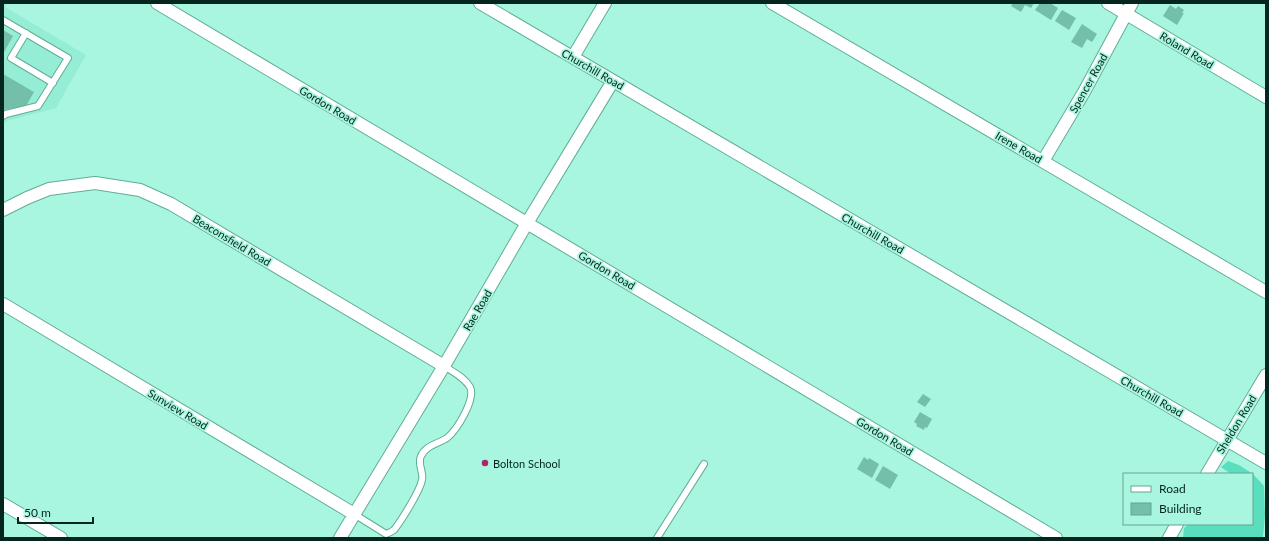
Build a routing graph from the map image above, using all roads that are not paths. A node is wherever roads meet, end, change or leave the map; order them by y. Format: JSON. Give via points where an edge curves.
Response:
{"nodes":[{"id":1,"x":157,"y":3,"type":"edge"},
{"id":2,"x":480,"y":3,"type":"edge"},
{"id":3,"x":605,"y":3,"type":"edge"},
{"id":4,"x":772,"y":3,"type":"edge"},
{"id":5,"x":1108,"y":3,"type":"edge"},
{"id":6,"x":1132,"y":3,"type":"edge"},
{"id":7,"x":1126,"y":14,"type":"junction"},
{"id":8,"x":3,"y":20,"type":"edge"},
{"id":9,"x":26,"y":33,"type":"junction"},
{"id":10,"x":573,"y":58,"type":"junction"},
{"id":11,"x":613,"y":81,"type":"junction"},
{"id":12,"x":53,"y":83,"type":"junction"},
{"id":13,"x":1266,"y":97,"type":"edge"},
{"id":14,"x":3,"y":116,"type":"edge"},
{"id":15,"x":1043,"y":162,"type":"junction"},
{"id":16,"x":3,"y":210,"type":"edge"},
{"id":17,"x":527,"y":223,"type":"junction"},
{"id":18,"x":1266,"y":292,"type":"edge"},
{"id":19,"x":3,"y":304,"type":"edge"},
{"id":20,"x":444,"y":366,"type":"junction"},
{"id":21,"x":1266,"y":375,"type":"edge"},
{"id":22,"x":1227,"y":440,"type":"junction"},
{"id":23,"x":1266,"y":463,"type":"edge"},
{"id":24,"x":704,"y":464,"type":"dead end"},
{"id":25,"x":1208,"y":473,"type":"edge"},
{"id":26,"x":3,"y":504,"type":"edge"},
{"id":27,"x":354,"y":514,"type":"junction"},
{"id":28,"x":1176,"y":525,"type":"edge"},
{"id":29,"x":386,"y":536,"type":"edge"},
{"id":30,"x":61,"y":538,"type":"edge"},
{"id":31,"x":340,"y":538,"type":"edge"},
{"id":32,"x":657,"y":538,"type":"edge"},
{"id":33,"x":1056,"y":538,"type":"edge"},
{"id":34,"x":1168,"y":538,"type":"edge"}],
"edges":[{"from":1,"to":17,"type":"street","name":"Gordon Road"},
{"from":2,"to":10,"type":"street","name":"Churchill Road"},
{"from":3,"to":10,"type":"street"},
{"from":4,"to":15,"type":"street","name":"Irene Road"},
{"from":5,"to":7,"type":"street","name":"Roland Road"},
{"from":6,"to":7,"type":"street","name":"Spencer Road"},
{"from":7,"to":13,"type":"street","name":"Roland Road"},
{"from":7,"to":15,"type":"street","name":"Spencer Road"},
{"from":8,"to":9,"type":"lane"},
{"from":9,"to":12,"type":"lane","via":[[68,58]]},
{"from":9,"to":12,"type":"lane","via":[[11,58]]},
{"from":10,"to":11,"type":"street","name":"Churchill Road"},
{"from":11,"to":17,"type":"street","name":"Rae Road"},
{"from":11,"to":22,"type":"street","name":"Churchill Road"},
{"from":12,"to":14,"type":"lane","via":[[38,106]]},
{"from":15,"to":18,"type":"street","name":"Irene Road"},
{"from":16,"to":20,"type":"street","name":"Beaconsfield Road","via":[[50,189],[95,183],[140,190],[171,204]]},
{"from":17,"to":20,"type":"street","name":"Rae Road"},
{"from":17,"to":33,"type":"street","name":"Gordon Road"},
{"from":19,"to":27,"type":"street","name":"Sunview Road"},
{"from":20,"to":27,"type":"street","name":"Rae Road"},
{"from":20,"to":29,"type":"lane","via":[[464,378],[471,388],[470,402],[460,423],[449,437],[427,447],[420,457],[423,478],[419,489],[399,523]]},
{"from":21,"to":22,"type":"street","name":"Sheldon Road"},
{"from":22,"to":23,"type":"street","name":"Churchill Road"},
{"from":22,"to":25,"type":"street","name":"Sheldon Road"},
{"from":24,"to":32,"type":"lane"},
{"from":26,"to":30,"type":"street"},
{"from":27,"to":29,"type":"lane"},
{"from":27,"to":31,"type":"street","name":"Rae Road"},
{"from":28,"to":34,"type":"street"}]}
